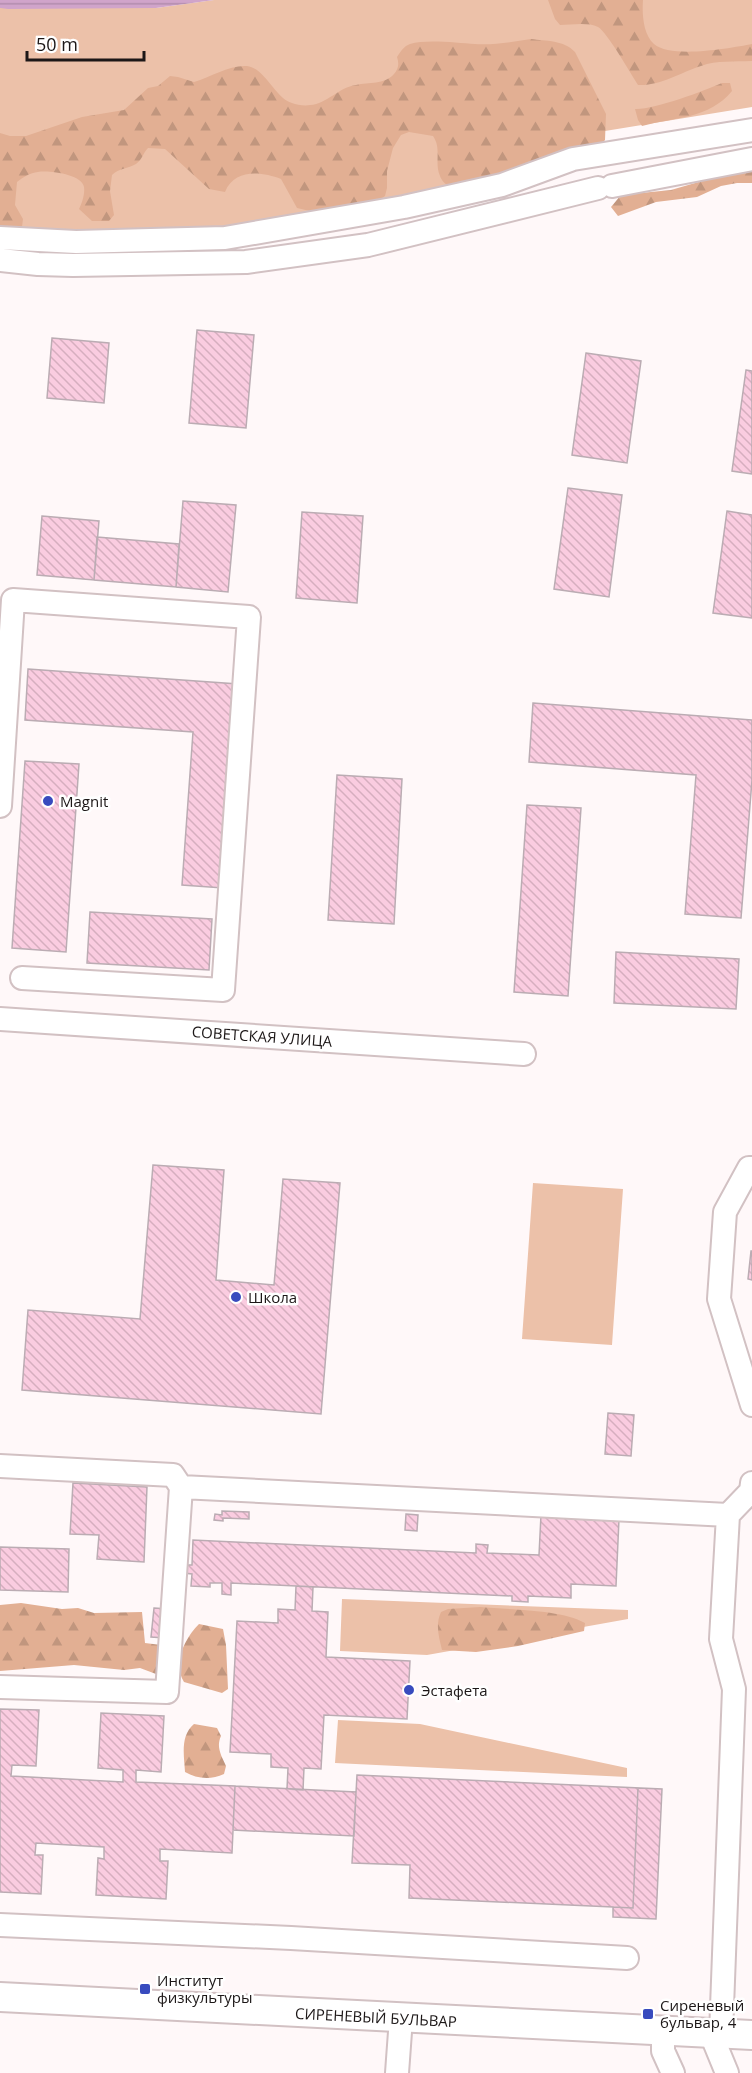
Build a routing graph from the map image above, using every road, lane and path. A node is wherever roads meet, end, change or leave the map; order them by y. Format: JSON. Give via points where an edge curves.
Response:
{"nodes":[{"id":1,"x":752,"y":130,"type":"edge"},
{"id":2,"x":752,"y":159,"type":"edge"},
{"id":3,"x":0,"y":238,"type":"edge"},
{"id":4,"x":0,"y":260,"type":"edge"},
{"id":5,"x":0,"y":806,"type":"edge"},
{"id":6,"x":22,"y":978,"type":"dead end"},
{"id":7,"x":0,"y":1018,"type":"edge"},
{"id":8,"x":524,"y":1054,"type":"dead end"},
{"id":9,"x":750,"y":1168,"type":"edge"},
{"id":10,"x":752,"y":1405,"type":"edge"},
{"id":11,"x":0,"y":1466,"type":"edge"},
{"id":12,"x":752,"y":1483,"type":"edge"},
{"id":13,"x":181,"y":1487,"type":"junction"},
{"id":14,"x":728,"y":1515,"type":"junction"},
{"id":15,"x":0,"y":1687,"type":"edge"},
{"id":16,"x":0,"y":1925,"type":"edge"},
{"id":17,"x":627,"y":1958,"type":"dead end"},
{"id":18,"x":0,"y":1997,"type":"edge"},
{"id":19,"x":401,"y":2018,"type":"junction"},
{"id":20,"x":663,"y":2031,"type":"junction"},
{"id":21,"x":716,"y":2034,"type":"junction"},
{"id":22,"x":752,"y":2035,"type":"edge"},
{"id":23,"x":397,"y":2073,"type":"edge"},
{"id":24,"x":673,"y":2073,"type":"edge"},
{"id":25,"x":727,"y":2073,"type":"edge"}],
"edges":[{"from":1,"to":3,"type":"street","via":[[573,159],[502,185],[404,207],[225,238],[76,242]]},
{"from":2,"to":4,"type":"street","via":[[605,187],[368,245],[246,262],[73,265]]},
{"from":5,"to":6,"type":"street","via":[[13,600],[249,617],[234,940],[223,990]]},
{"from":7,"to":8,"type":"street","name":"СОВЕТСКАЯ УЛИЦА"},
{"from":9,"to":10,"type":"street","via":[[725,1212],[719,1299]]},
{"from":11,"to":13,"type":"street","via":[[173,1474]]},
{"from":12,"to":14,"type":"street","via":[[751,1491]]},
{"from":13,"to":14,"type":"street"},
{"from":13,"to":15,"type":"street","via":[[167,1692]]},
{"from":14,"to":21,"type":"street","via":[[721,1639],[734,1689]]},
{"from":16,"to":17,"type":"street"},
{"from":18,"to":19,"type":"main road","name":"СИРЕНЕВЫЙ БУЛЬВАР"},
{"from":19,"to":20,"type":"main road","name":"СИРЕНЕВЫЙ БУЛЬВАР"},
{"from":19,"to":23,"type":"street"},
{"from":20,"to":21,"type":"main road","name":"СИРЕНЕВЫЙ БУЛЬВАР"},
{"from":20,"to":24,"type":"street","via":[[663,2051]]},
{"from":21,"to":22,"type":"main road","name":"СИРЕНЕВЫЙ БУЛЬВАР"},
{"from":21,"to":25,"type":"street"}]}
